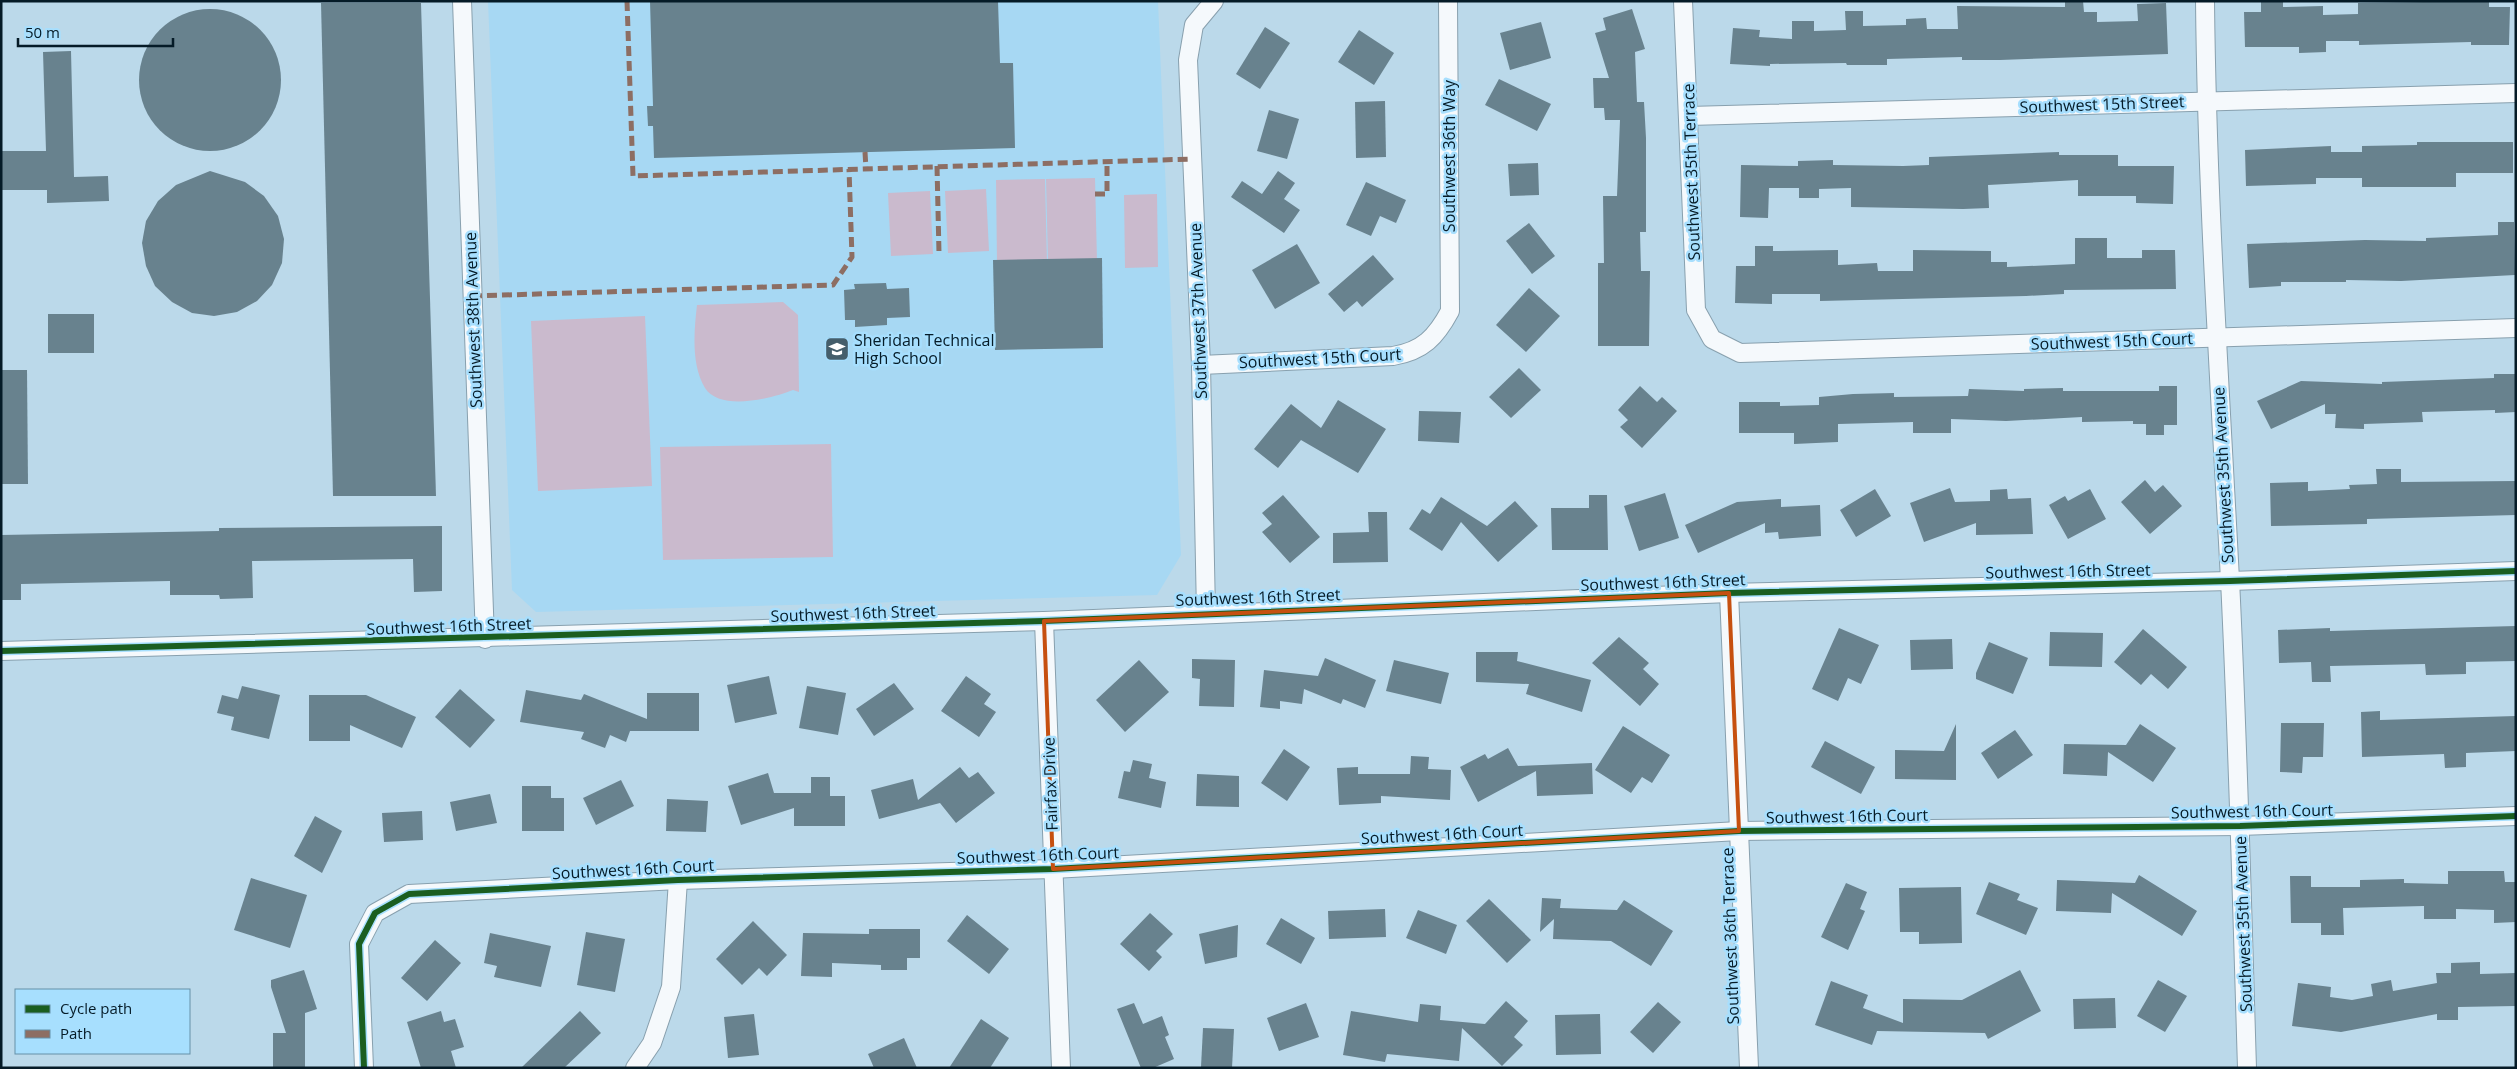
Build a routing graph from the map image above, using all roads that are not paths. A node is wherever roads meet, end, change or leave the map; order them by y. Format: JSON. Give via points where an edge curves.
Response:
{"nodes":[{"id":1,"x":462,"y":1,"type":"edge"},
{"id":2,"x":1448,"y":1,"type":"edge"},
{"id":3,"x":1683,"y":1,"type":"edge"},
{"id":4,"x":2206,"y":1,"type":"edge"},
{"id":5,"x":1209,"y":7,"type":"edge"},
{"id":6,"x":2516,"y":93,"type":"edge"},
{"id":7,"x":2206,"y":102,"type":"junction"},
{"id":8,"x":1689,"y":116,"type":"junction"},
{"id":9,"x":1450,"y":311,"type":"joint"},
{"id":10,"x":2516,"y":328,"type":"edge"},
{"id":11,"x":2215,"y":337,"type":"junction"},
{"id":12,"x":1712,"y":339,"type":"joint"},
{"id":13,"x":1201,"y":365,"type":"junction"},
{"id":14,"x":2516,"y":571,"type":"edge"},
{"id":15,"x":2230,"y":581,"type":"junction"},
{"id":16,"x":1730,"y":593,"type":"junction"},
{"id":17,"x":1206,"y":613,"type":"junction"},
{"id":18,"x":1044,"y":620,"type":"junction"},
{"id":19,"x":485,"y":639,"type":"junction"},
{"id":20,"x":1,"y":651,"type":"edge"},
{"id":21,"x":2516,"y":816,"type":"edge"},
{"id":22,"x":2240,"y":826,"type":"junction"},
{"id":23,"x":1739,"y":831,"type":"junction"},
{"id":24,"x":1054,"y":869,"type":"junction"},
{"id":25,"x":678,"y":880,"type":"junction"},
{"id":26,"x":364,"y":1068,"type":"edge"},
{"id":27,"x":635,"y":1068,"type":"edge"},
{"id":28,"x":1061,"y":1068,"type":"edge"},
{"id":29,"x":1749,"y":1068,"type":"edge"},
{"id":30,"x":2247,"y":1068,"type":"edge"}],
"edges":[{"from":1,"to":19,"type":"street","name":"Southwest 38th Avenue"},
{"from":2,"to":9,"type":"street","name":"Southwest 36th Way"},
{"from":3,"to":8,"type":"street","name":"Southwest 35th Terrace"},
{"from":4,"to":7,"type":"street","name":"Southwest 35th Avenue"},
{"from":5,"to":13,"type":"street","name":"Southwest 37th Avenue","via":[[1194,26],[1188,60]]},
{"from":6,"to":7,"type":"street","name":"Southwest 15th Street"},
{"from":7,"to":8,"type":"street","name":"Southwest 15th Street"},
{"from":7,"to":11,"type":"street","name":"Southwest 35th Avenue"},
{"from":8,"to":12,"type":"street","name":"Southwest 35th Terrace","via":[[1696,310]]},
{"from":9,"to":13,"type":"street","name":"Southwest 15th Court","via":[[1439,331],[1407,354]]},
{"from":10,"to":11,"type":"street","name":"Southwest 15th Court"},
{"from":11,"to":12,"type":"street","name":"Southwest 15th Court","via":[[1740,353]]},
{"from":11,"to":15,"type":"street","name":"Southwest 35th Avenue"},
{"from":13,"to":17,"type":"street","name":"Southwest 37th Avenue"},
{"from":14,"to":15,"type":"street","name":"Southwest 16th Street"},
{"from":15,"to":16,"type":"street","name":"Southwest 16th Street"},
{"from":15,"to":22,"type":"street","name":"Southwest 35th Avenue"},
{"from":16,"to":17,"type":"street","name":"Southwest 16th Street"},
{"from":16,"to":23,"type":"street","name":"Southwest 36th Terrace"},
{"from":17,"to":18,"type":"street","name":"Southwest 16th Street"},
{"from":18,"to":19,"type":"street","name":"Southwest 16th Street"},
{"from":18,"to":24,"type":"street","name":"Fairfax Drive"},
{"from":19,"to":20,"type":"street","name":"Southwest 16th Street"},
{"from":21,"to":22,"type":"street","name":"Southwest 16th Court"},
{"from":22,"to":23,"type":"street","name":"Southwest 16th Court"},
{"from":22,"to":30,"type":"street","name":"Southwest 35th Avenue"},
{"from":23,"to":24,"type":"street","name":"Southwest 16th Court"},
{"from":23,"to":29,"type":"street","name":"Southwest 36th Terrace"},
{"from":24,"to":25,"type":"street","name":"Southwest 16th Court"},
{"from":24,"to":28,"type":"street","name":"Fairfax Drive"},
{"from":25,"to":26,"type":"street","name":"Southwest 16th Court","via":[[409,894],[375,913],[360,944]]},
{"from":25,"to":27,"type":"street","via":[[671,988],[652,1043]]}]}
